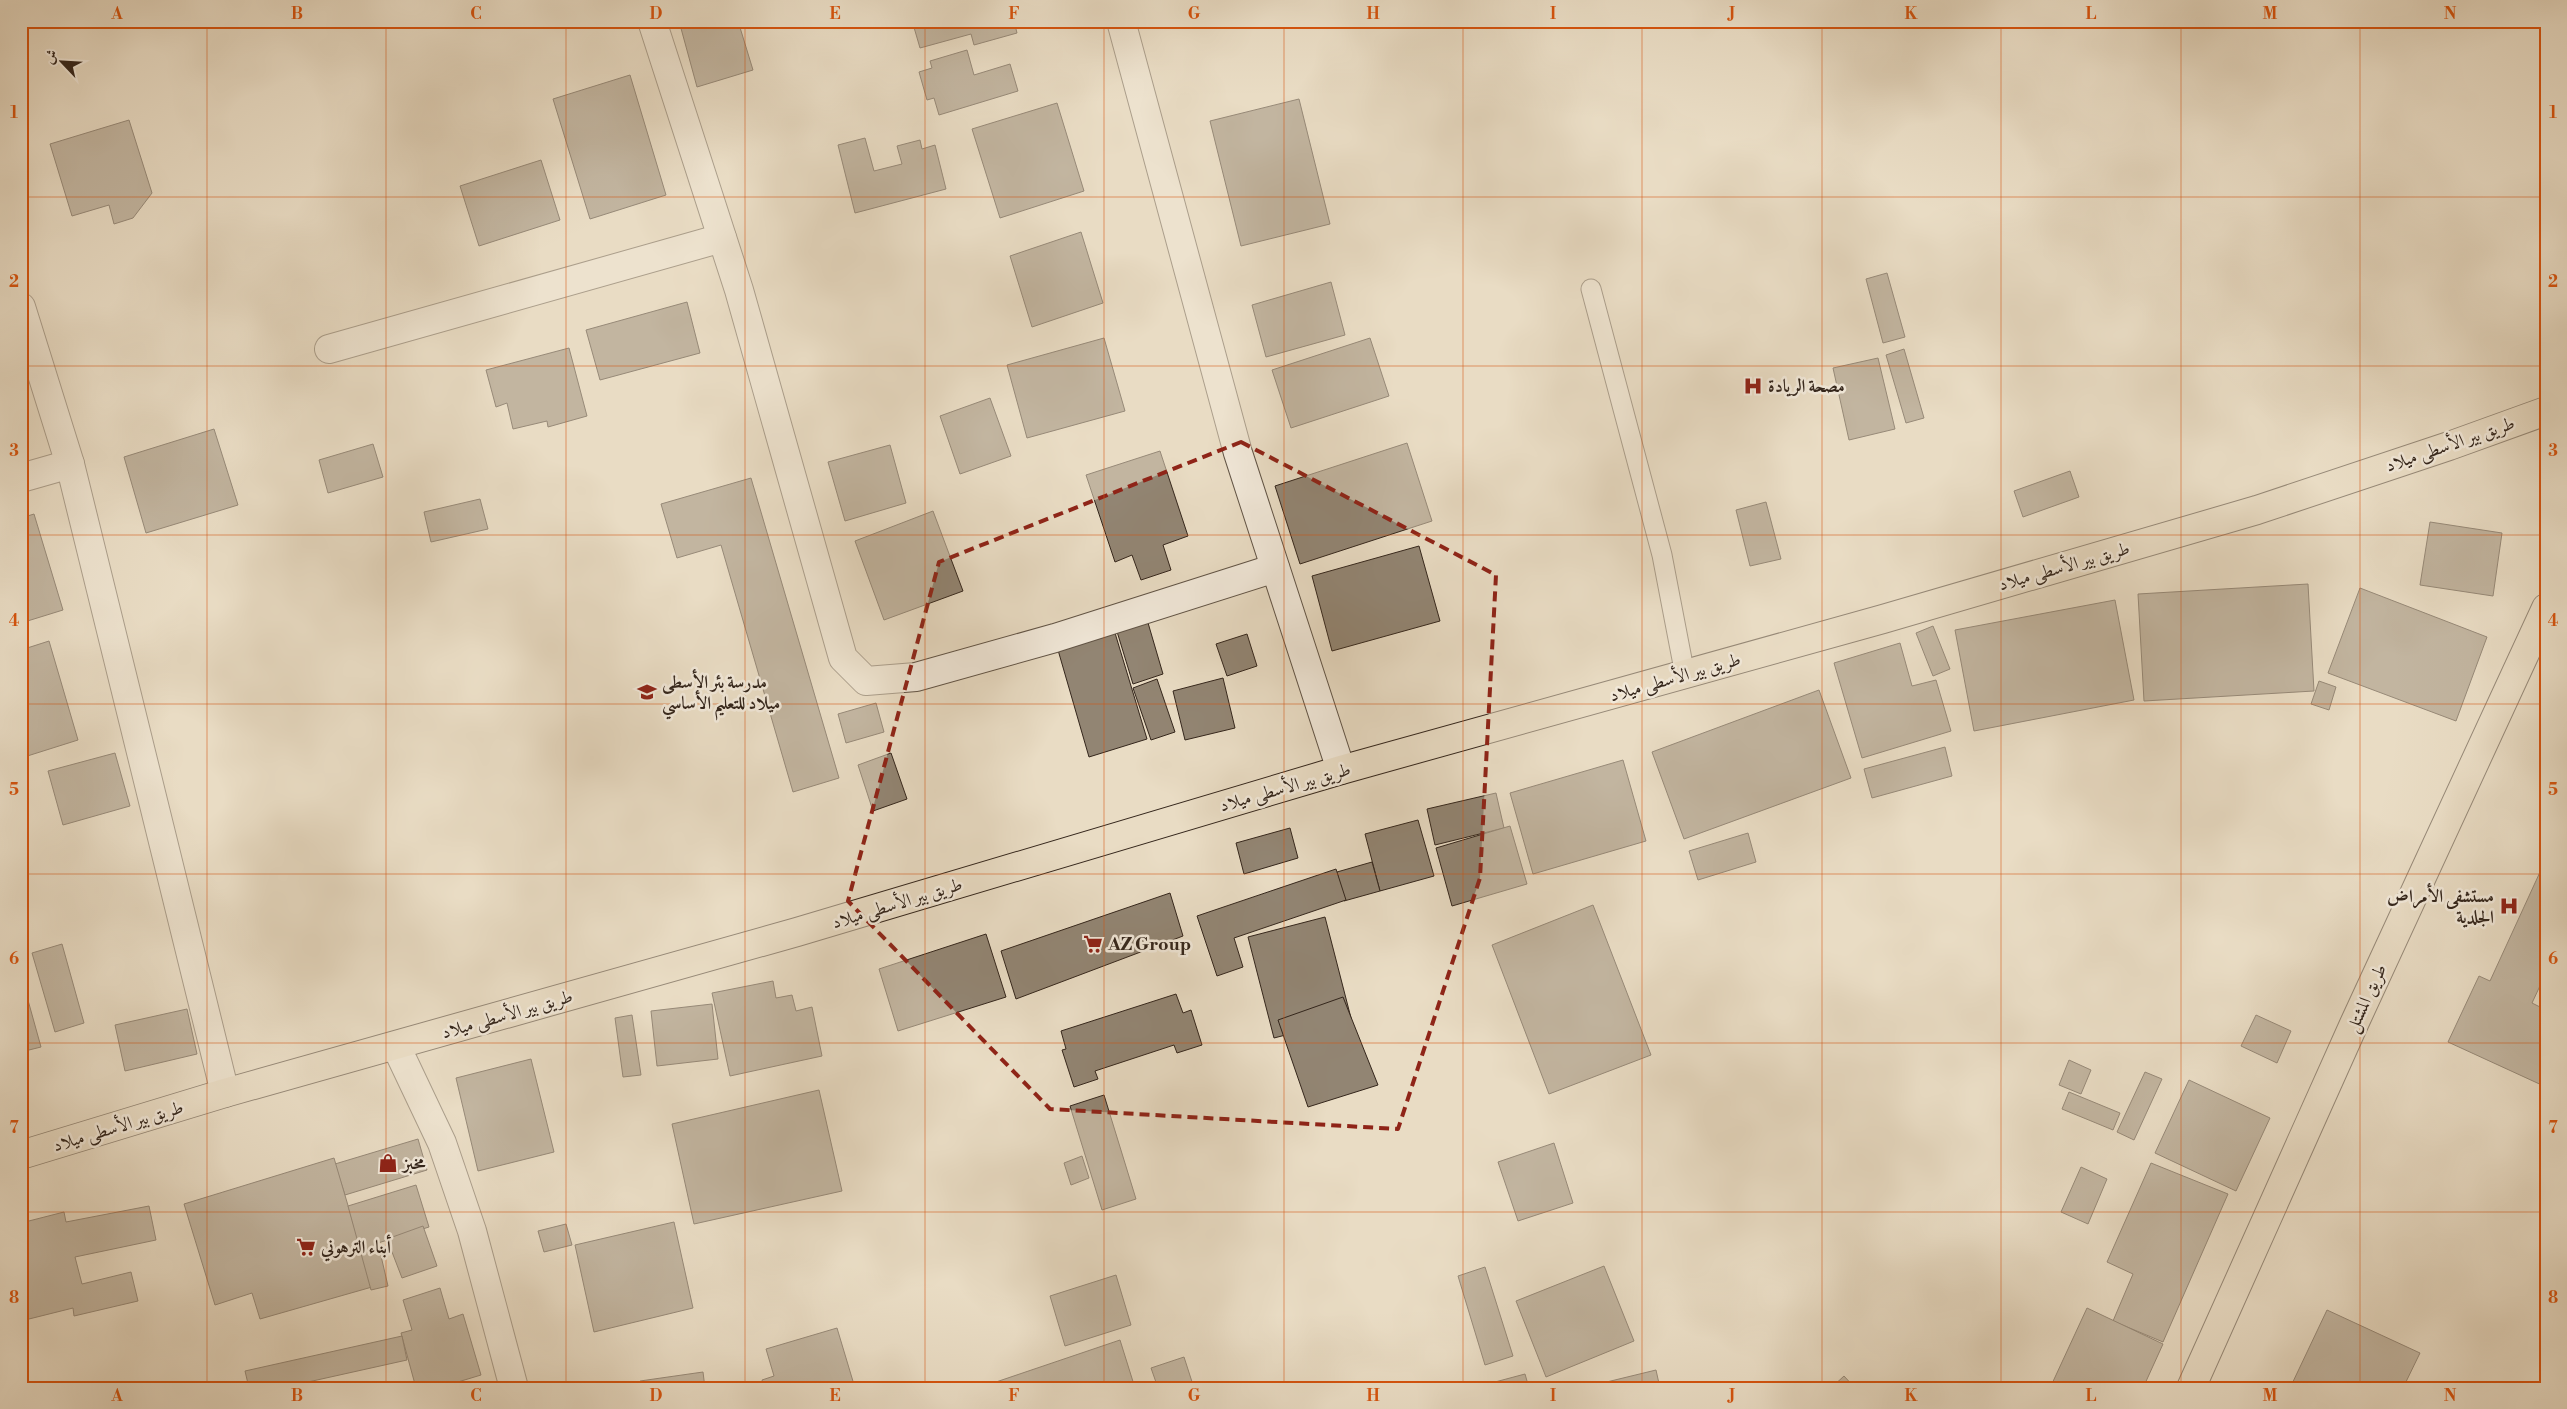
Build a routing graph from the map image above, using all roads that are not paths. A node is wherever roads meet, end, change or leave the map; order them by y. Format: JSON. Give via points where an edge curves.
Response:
{"nodes":[{"id":1,"x":652,"y":21,"type":"edge"},
{"id":2,"x":1121,"y":21,"type":"edge"},
{"id":3,"x":722,"y":238,"type":"junction"},
{"id":4,"x":1591,"y":288,"type":"dead end"},
{"id":5,"x":21,"y":307,"type":"edge"},
{"id":6,"x":329,"y":349,"type":"dead end"},
{"id":7,"x":2546,"y":411,"type":"edge"},
{"id":8,"x":70,"y":464,"type":"junction"},
{"id":9,"x":21,"y":478,"type":"edge"},
{"id":10,"x":1275,"y":568,"type":"junction"},
{"id":11,"x":2545,"y":606,"type":"edge"},
{"id":12,"x":1685,"y":675,"type":"junction"},
{"id":13,"x":1341,"y":770,"type":"junction"},
{"id":14,"x":396,"y":1046,"type":"junction"},
{"id":15,"x":225,"y":1093,"type":"junction"},
{"id":16,"x":21,"y":1156,"type":"edge"},
{"id":17,"x":514,"y":1388,"type":"edge"},
{"id":18,"x":2191,"y":1388,"type":"edge"}],
"edges":[{"from":1,"to":3,"type":"street"},
{"from":2,"to":10,"type":"street","via":[[1238,453]]},
{"from":3,"to":6,"type":"street"},
{"from":3,"to":10,"type":"street","via":[[843,658],[866,681],[916,677],[1055,638]]},
{"from":4,"to":12,"type":"lane","via":[[1662,555]]},
{"from":5,"to":8,"type":"street"},
{"from":7,"to":12,"type":"main road","name":"طريق بير الأسطى ميلاد","via":[[2257,510]]},
{"from":8,"to":9,"type":"street"},
{"from":8,"to":15,"type":"street"},
{"from":10,"to":13,"type":"street"},
{"from":11,"to":18,"type":"main road","name":"طريق المشتل"},
{"from":12,"to":13,"type":"main road","name":"طريق بير الأسطى ميلاد"},
{"from":13,"to":14,"type":"main road","name":"طريق بير الأسطى ميلاد","via":[[807,930]]},
{"from":14,"to":15,"type":"main road","name":"طريق بير الأسطى ميلاد"},
{"from":14,"to":17,"type":"street","via":[[442,1143],[472,1231]]},
{"from":15,"to":16,"type":"main road","name":"طريق بير الأسطى ميلاد"}]}
